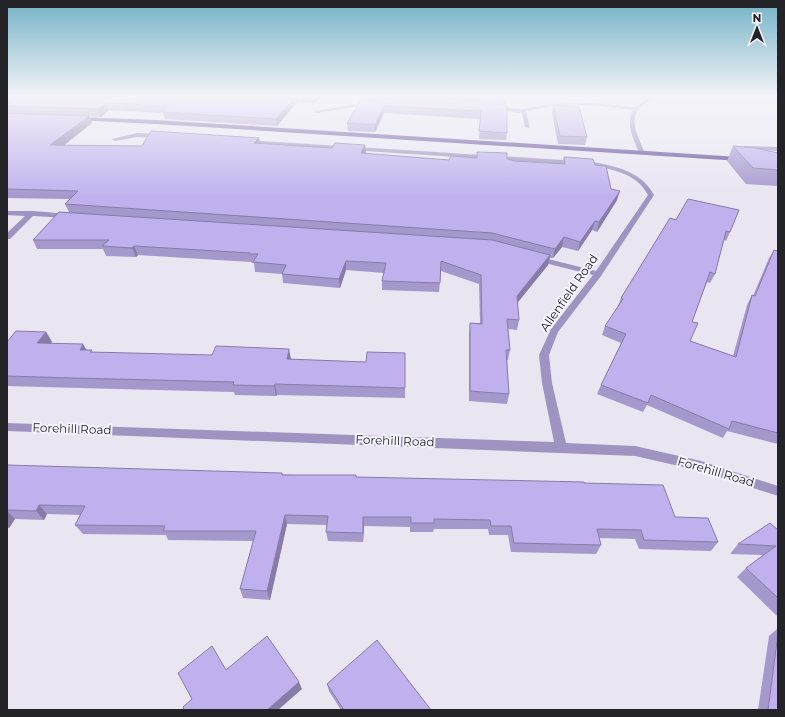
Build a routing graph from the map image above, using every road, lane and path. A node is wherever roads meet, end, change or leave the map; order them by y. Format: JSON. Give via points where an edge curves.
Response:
{"nodes":[{"id":1,"x":287,"y":130,"type":"edge"},
{"id":2,"x":633,"y":130,"type":"edge"},
{"id":3,"x":342,"y":134,"type":"junction"},
{"id":4,"x":168,"y":137,"type":"edge"},
{"id":5,"x":115,"y":139,"type":"dead end"},
{"id":6,"x":239,"y":141,"type":"edge"},
{"id":7,"x":334,"y":147,"type":"junction"},
{"id":8,"x":739,"y":148,"type":"edge"},
{"id":9,"x":778,"y":149,"type":"edge"},
{"id":10,"x":642,"y":153,"type":"junction"},
{"id":11,"x":746,"y":159,"type":"edge"},
{"id":12,"x":7,"y":213,"type":"edge"},
{"id":13,"x":33,"y":214,"type":"junction"},
{"id":14,"x":72,"y":216,"type":"edge"},
{"id":15,"x":7,"y":237,"type":"edge"},
{"id":16,"x":525,"y":255,"type":"edge"},
{"id":17,"x":598,"y":274,"type":"junction"},
{"id":18,"x":7,"y":427,"type":"edge"},
{"id":19,"x":562,"y":447,"type":"junction"},
{"id":20,"x":778,"y":491,"type":"edge"}],
"edges":[{"from":1,"to":3,"type":"main road"},
{"from":2,"to":10,"type":"street"},
{"from":3,"to":7,"type":"street"},
{"from":3,"to":10,"type":"main road"},
{"from":4,"to":5,"type":"street","via":[[137,135]]},
{"from":6,"to":7,"type":"street"},
{"from":7,"to":17,"type":"street","name":"Allenfield Road","via":[[594,164],[643,181],[651,195]]},
{"from":8,"to":9,"type":"street"},
{"from":10,"to":11,"type":"main road"},
{"from":12,"to":13,"type":"street"},
{"from":13,"to":14,"type":"street"},
{"from":13,"to":15,"type":"street"},
{"from":16,"to":17,"type":"street"},
{"from":17,"to":19,"type":"street","name":"Allenfield Road","via":[[554,331],[544,355],[547,383]]},
{"from":18,"to":19,"type":"street","name":"Forehill Road"},
{"from":19,"to":20,"type":"street","name":"Forehill Road","via":[[635,451],[701,466]]}]}
